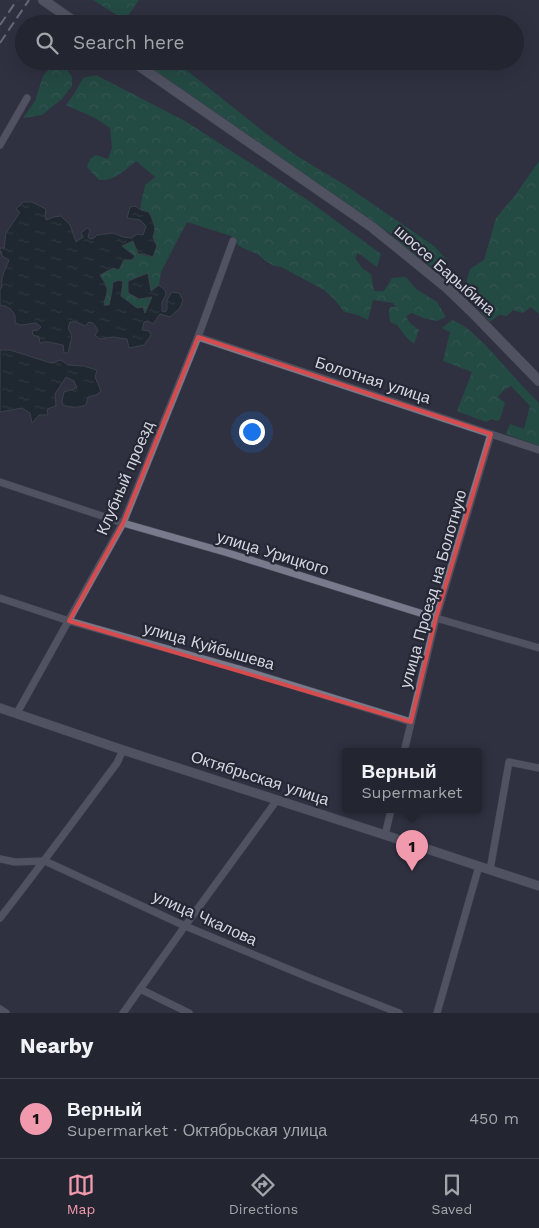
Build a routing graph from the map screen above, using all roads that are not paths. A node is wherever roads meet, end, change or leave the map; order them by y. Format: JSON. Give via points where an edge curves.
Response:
{"nodes":[{"id":1,"x":43,"y":0,"type":"edge"},
{"id":2,"x":65,"y":15,"type":"edge"},
{"id":3,"x":145,"y":70,"type":"edge"},
{"id":4,"x":27,"y":98,"type":"dead end"},
{"id":5,"x":0,"y":145,"type":"edge"},
{"id":6,"x":233,"y":241,"type":"dead end"},
{"id":7,"x":198,"y":338,"type":"junction"},
{"id":8,"x":539,"y":381,"type":"edge"},
{"id":9,"x":491,"y":434,"type":"junction"},
{"id":10,"x":539,"y":450,"type":"edge"},
{"id":11,"x":0,"y":482,"type":"edge"},
{"id":12,"x":123,"y":523,"type":"junction"},
{"id":13,"x":0,"y":598,"type":"edge"},
{"id":14,"x":436,"y":618,"type":"junction"},
{"id":15,"x":69,"y":621,"type":"junction"},
{"id":16,"x":539,"y":648,"type":"edge"},
{"id":17,"x":0,"y":708,"type":"edge"},
{"id":18,"x":17,"y":713,"type":"junction"},
{"id":19,"x":411,"y":722,"type":"junction"},
{"id":20,"x":405,"y":748,"type":"edge"},
{"id":21,"x":123,"y":750,"type":"junction"},
{"id":22,"x":539,"y":768,"type":"edge"},
{"id":23,"x":277,"y":800,"type":"junction"},
{"id":24,"x":389,"y":813,"type":"edge"},
{"id":25,"x":385,"y":835,"type":"junction"},
{"id":26,"x":0,"y":859,"type":"edge"},
{"id":27,"x":45,"y":861,"type":"junction"},
{"id":28,"x":479,"y":866,"type":"junction"},
{"id":29,"x":490,"y":870,"type":"junction"},
{"id":30,"x":539,"y":886,"type":"edge"},
{"id":31,"x":0,"y":918,"type":"edge"},
{"id":32,"x":185,"y":926,"type":"junction"},
{"id":33,"x":140,"y":989,"type":"junction"},
{"id":34,"x":0,"y":1009,"type":"edge"},
{"id":35,"x":6,"y":1013,"type":"edge"},
{"id":36,"x":123,"y":1013,"type":"edge"},
{"id":37,"x":189,"y":1013,"type":"edge"},
{"id":38,"x":399,"y":1013,"type":"edge"},
{"id":39,"x":437,"y":1013,"type":"edge"}],
"edges":[{"from":1,"to":2,"type":"main road"},
{"from":3,"to":8,"type":"main road","name":"шоссе Барыбина","via":[[372,227],[446,287]]},
{"from":4,"to":5,"type":"street"},
{"from":6,"to":7,"type":"street","name":"Клубный проезд"},
{"from":7,"to":9,"type":"street","name":"Болотная улица"},
{"from":7,"to":12,"type":"street","name":"Клубный проезд"},
{"from":9,"to":10,"type":"street","name":"Болотная улица"},
{"from":9,"to":14,"type":"street","name":"улица Проезд на Болотную"},
{"from":11,"to":12,"type":"street","name":"улица Урицкого"},
{"from":12,"to":14,"type":"street","name":"улица Урицкого"},
{"from":12,"to":15,"type":"street","name":"Клубный проезд"},
{"from":13,"to":15,"type":"street","name":"улица Куйбышева"},
{"from":14,"to":16,"type":"street","name":"улица Урицкого"},
{"from":14,"to":19,"type":"street","name":"улица Проезд на Болотную"},
{"from":15,"to":18,"type":"street","name":"Клубный проезд"},
{"from":15,"to":19,"type":"street","name":"улица Куйбышева","via":[[239,668]]},
{"from":17,"to":18,"type":"street","name":"Октябрьская улица"},
{"from":18,"to":21,"type":"street","name":"Октябрьская улица"},
{"from":19,"to":20,"type":"street","name":"улица Проезд на Болотную"},
{"from":21,"to":23,"type":"street","name":"Октябрьская улица"},
{"from":21,"to":27,"type":"street","via":[[117,763]]},
{"from":22,"to":29,"type":"street","via":[[509,762]]},
{"from":23,"to":25,"type":"street","name":"Октябрьская улица"},
{"from":23,"to":32,"type":"street"},
{"from":24,"to":25,"type":"street"},
{"from":25,"to":28,"type":"street","name":"Октябрьская улица"},
{"from":26,"to":27,"type":"street","name":"улица Чкалова"},
{"from":27,"to":31,"type":"street"},
{"from":27,"to":32,"type":"street","name":"улица Чкалова"},
{"from":28,"to":29,"type":"street","name":"Октябрьская улица"},
{"from":28,"to":39,"type":"street"},
{"from":29,"to":30,"type":"street","name":"Октябрьская улица"},
{"from":32,"to":33,"type":"street"},
{"from":32,"to":38,"type":"street","name":"улица Чкалова"},
{"from":33,"to":36,"type":"street"},
{"from":33,"to":37,"type":"street"},
{"from":34,"to":35,"type":"street"}]}
